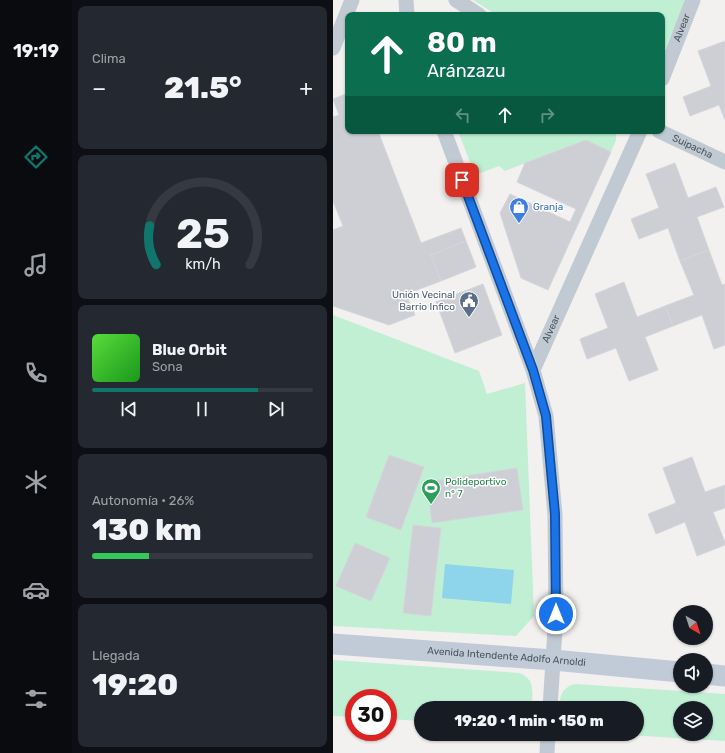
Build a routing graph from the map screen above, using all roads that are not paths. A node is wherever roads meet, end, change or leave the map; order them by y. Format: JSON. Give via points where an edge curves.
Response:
{"nodes":[{"id":1,"x":352,"y":0,"type":"edge"},
{"id":2,"x":406,"y":0,"type":"edge"},
{"id":3,"x":456,"y":0,"type":"edge"},
{"id":4,"x":693,"y":0,"type":"edge"},
{"id":5,"x":347,"y":12,"type":"edge"},
{"id":6,"x":407,"y":12,"type":"edge"},
{"id":7,"x":474,"y":12,"type":"edge"},
{"id":8,"x":345,"y":18,"type":"edge"},
{"id":9,"x":333,"y":48,"type":"edge"},
{"id":10,"x":665,"y":70,"type":"edge"},
{"id":11,"x":445,"y":134,"type":"edge"},
{"id":12,"x":640,"y":134,"type":"edge"},
{"id":13,"x":665,"y":134,"type":"edge"},
{"id":14,"x":725,"y":162,"type":"edge"},
{"id":15,"x":533,"y":370,"type":"junction"},
{"id":16,"x":333,"y":644,"type":"edge"},
{"id":17,"x":553,"y":660,"type":"junction"},
{"id":18,"x":673,"y":671,"type":"edge"},
{"id":19,"x":713,"y":675,"type":"edge"},
{"id":20,"x":725,"y":676,"type":"edge"},
{"id":21,"x":550,"y":701,"type":"edge"},
{"id":22,"x":548,"y":741,"type":"edge"},
{"id":23,"x":547,"y":753,"type":"edge"}],
"edges":[{"from":1,"to":5,"type":"street"},
{"from":2,"to":6,"type":"street"},
{"from":3,"to":7,"type":"street"},
{"from":4,"to":10,"type":"street","name":"Alvear"},
{"from":8,"to":9,"type":"street"},
{"from":11,"to":15,"type":"street"},
{"from":12,"to":15,"type":"street","name":"Alvear"},
{"from":13,"to":14,"type":"street","name":"Suipacha"},
{"from":15,"to":17,"type":"street","via":[[546,416],[555,514],[556,614]]},
{"from":16,"to":17,"type":"main road","name":"Avenida Intendente Adolfo Arnoldi"},
{"from":17,"to":18,"type":"main road","name":"Avenida Intendente Adolfo Arnoldi"},
{"from":17,"to":21,"type":"street"},
{"from":19,"to":20,"type":"main road"},
{"from":22,"to":23,"type":"street"}]}
